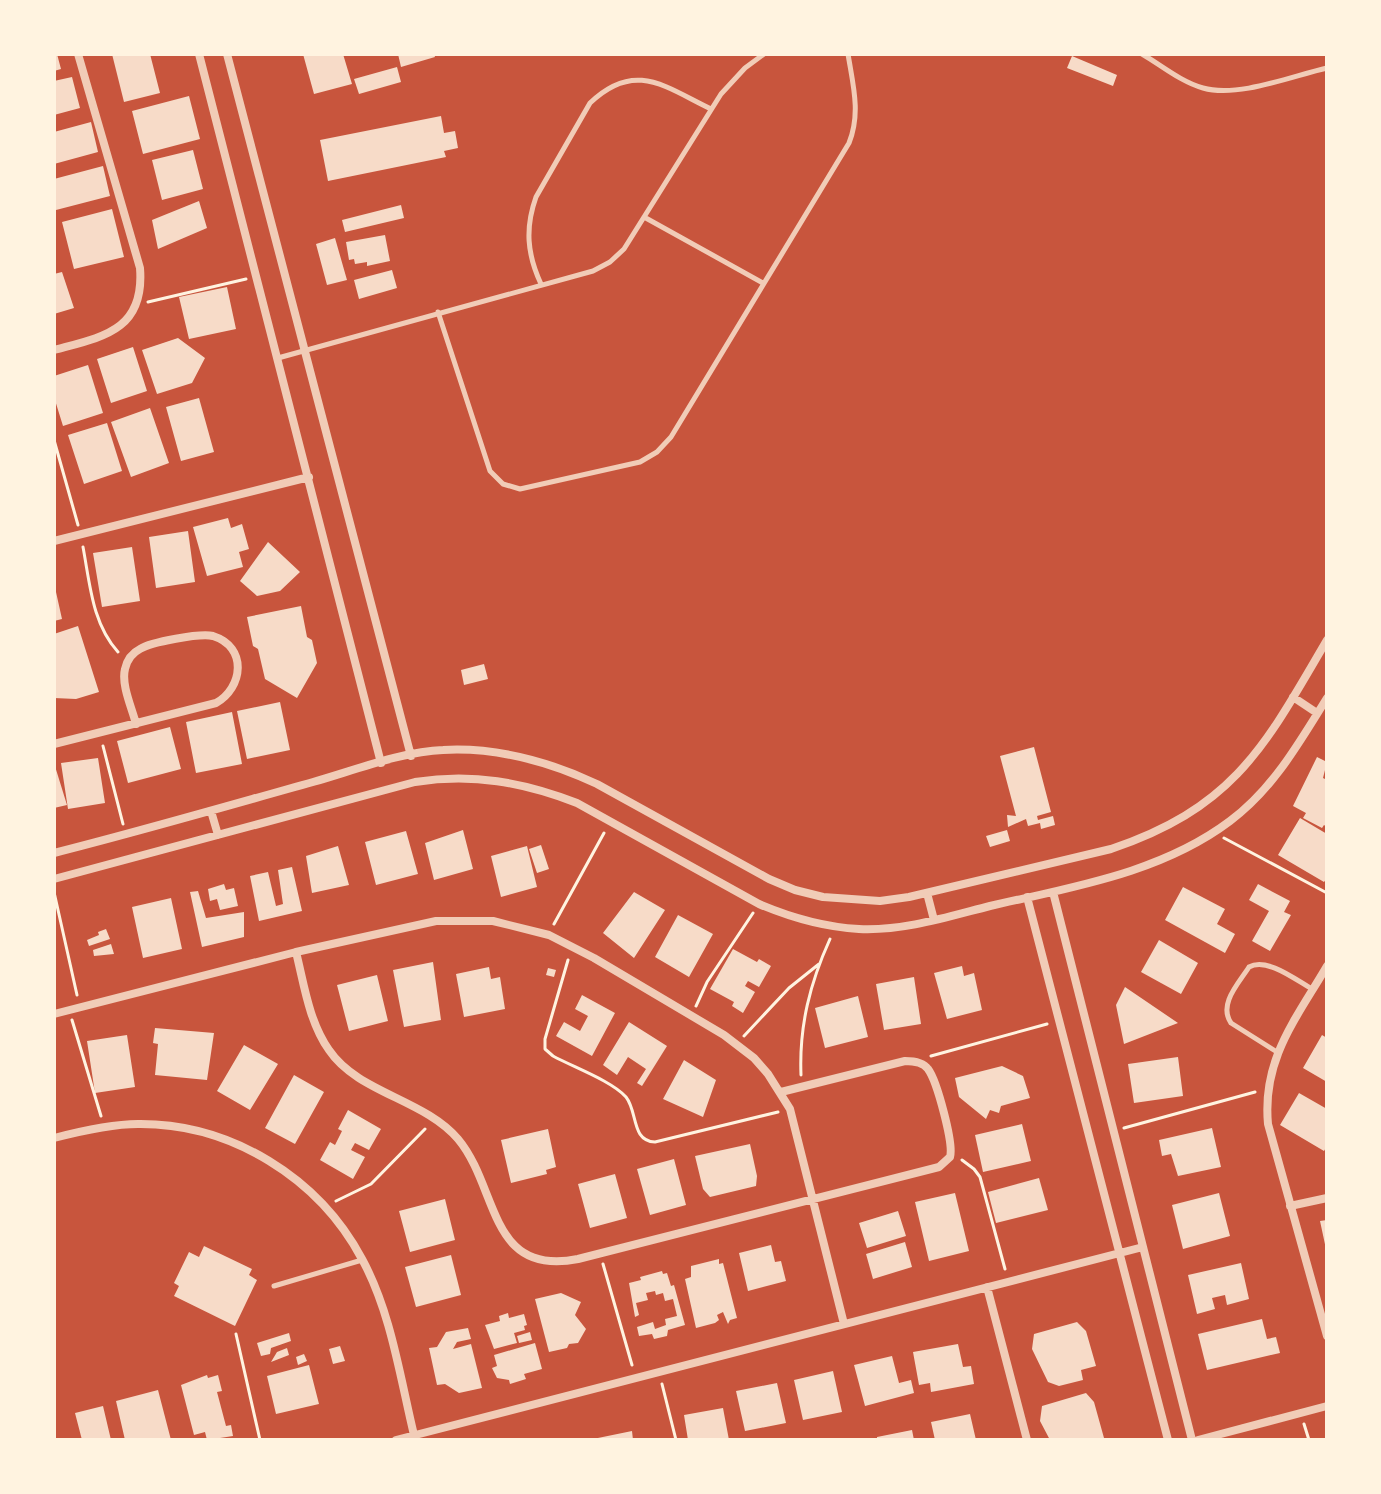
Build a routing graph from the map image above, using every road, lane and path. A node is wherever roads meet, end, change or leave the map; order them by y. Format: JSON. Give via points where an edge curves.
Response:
{"nodes":[{"id":1,"x":78,"y":54,"type":"edge"},
{"id":2,"x":199,"y":54,"type":"edge"},
{"id":3,"x":227,"y":54,"type":"edge"},
{"id":4,"x":764,"y":54,"type":"edge"},
{"id":5,"x":848,"y":54,"type":"edge"},
{"id":6,"x":1142,"y":54,"type":"edge"},
{"id":7,"x":1327,"y":68,"type":"edge"},
{"id":8,"x":711,"y":109,"type":"junction"},
{"id":9,"x":644,"y":217,"type":"junction"},
{"id":10,"x":257,"y":276,"type":"junction"},
{"id":11,"x":763,"y":283,"type":"junction"},
{"id":12,"x":541,"y":284,"type":"junction"},
{"id":13,"x":135,"y":305,"type":"junction"},
{"id":14,"x":438,"y":312,"type":"junction"},
{"id":15,"x":54,"y":350,"type":"edge"},
{"id":16,"x":303,"y":350,"type":"junction"},
{"id":17,"x":278,"y":358,"type":"junction"},
{"id":18,"x":54,"y":440,"type":"edge"},
{"id":19,"x":309,"y":477,"type":"junction"},
{"id":20,"x":81,"y":535,"type":"junction"},
{"id":21,"x":54,"y":541,"type":"edge"},
{"id":22,"x":1327,"y":640,"type":"edge"},
{"id":23,"x":127,"y":661,"type":"junction"},
{"id":24,"x":1293,"y":697,"type":"junction"},
{"id":25,"x":1327,"y":698,"type":"edge"},
{"id":26,"x":1317,"y":713,"type":"junction"},
{"id":27,"x":136,"y":724,"type":"junction"},
{"id":28,"x":100,"y":733,"type":"junction"},
{"id":29,"x":54,"y":744,"type":"edge"},
{"id":30,"x":411,"y":756,"type":"junction"},
{"id":31,"x":381,"y":763,"type":"junction"},
{"id":32,"x":211,"y":811,"type":"junction"},
{"id":33,"x":611,"y":820,"type":"junction"},
{"id":34,"x":1214,"y":833,"type":"junction"},
{"id":35,"x":126,"y":835,"type":"junction"},
{"id":36,"x":218,"y":835,"type":"junction"},
{"id":37,"x":54,"y":853,"type":"edge"},
{"id":38,"x":54,"y":879,"type":"edge"},
{"id":39,"x":54,"y":892,"type":"edge"},
{"id":40,"x":1053,"y":892,"type":"junction"},
{"id":41,"x":927,"y":893,"type":"junction"},
{"id":42,"x":1327,"y":893,"type":"edge"},
{"id":43,"x":1027,"y":897,"type":"junction"},
{"id":44,"x":759,"y":904,"type":"junction"},
{"id":45,"x":934,"y":920,"type":"junction"},
{"id":46,"x":835,"y":927,"type":"junction"},
{"id":47,"x":549,"y":935,"type":"junction"},
{"id":48,"x":572,"y":945,"type":"junction"},
{"id":49,"x":296,"y":952,"type":"junction"},
{"id":50,"x":819,"y":964,"type":"junction"},
{"id":51,"x":1327,"y":966,"type":"edge"},
{"id":52,"x":1313,"y":989,"type":"junction"},
{"id":53,"x":79,"y":1007,"type":"junction"},
{"id":54,"x":69,"y":1010,"type":"junction"},
{"id":55,"x":54,"y":1014,"type":"edge"},
{"id":56,"x":691,"y":1016,"type":"junction"},
{"id":57,"x":1059,"y":1020,"type":"junction"},
{"id":58,"x":737,"y":1044,"type":"junction"},
{"id":59,"x":1277,"y":1052,"type":"junction"},
{"id":60,"x":912,"y":1061,"type":"junction"},
{"id":61,"x":802,"y":1086,"type":"junction"},
{"id":62,"x":1267,"y":1089,"type":"junction"},
{"id":63,"x":781,"y":1092,"type":"junction"},
{"id":64,"x":790,"y":1109,"type":"junction"},
{"id":65,"x":435,"y":1118,"type":"junction"},
{"id":66,"x":105,"y":1127,"type":"junction"},
{"id":67,"x":1113,"y":1131,"type":"junction"},
{"id":68,"x":54,"y":1138,"type":"edge"},
{"id":69,"x":950,"y":1157,"type":"junction"},
{"id":70,"x":1327,"y":1198,"type":"edge"},
{"id":71,"x":814,"y":1199,"type":"junction"},
{"id":72,"x":325,"y":1206,"type":"junction"},
{"id":73,"x":1290,"y":1206,"type":"junction"},
{"id":74,"x":1143,"y":1247,"type":"junction"},
{"id":75,"x":600,"y":1253,"type":"junction"},
{"id":76,"x":1120,"y":1253,"type":"junction"},
{"id":77,"x":363,"y":1260,"type":"junction"},
{"id":78,"x":1008,"y":1282,"type":"junction"},
{"id":79,"x":274,"y":1286,"type":"dead end"},
{"id":80,"x":987,"y":1287,"type":"junction"},
{"id":81,"x":844,"y":1324,"type":"junction"},
{"id":82,"x":236,"y":1334,"type":"dead end"},
{"id":83,"x":1327,"y":1336,"type":"edge"},
{"id":84,"x":659,"y":1373,"type":"junction"},
{"id":85,"x":635,"y":1379,"type":"junction"},
{"id":86,"x":1327,"y":1406,"type":"edge"},
{"id":87,"x":1301,"y":1413,"type":"junction"},
{"id":88,"x":414,"y":1435,"type":"junction"},
{"id":89,"x":260,"y":1440,"type":"edge"},
{"id":90,"x":396,"y":1440,"type":"edge"},
{"id":91,"x":676,"y":1440,"type":"edge"},
{"id":92,"x":1027,"y":1440,"type":"edge"},
{"id":93,"x":1168,"y":1440,"type":"edge"},
{"id":94,"x":1195,"y":1440,"type":"edge"},
{"id":95,"x":1309,"y":1440,"type":"edge"}],
"edges":[{"from":1,"to":13,"type":"street","via":[[140,268]]},
{"from":2,"to":10,"type":"street"},
{"from":3,"to":16,"type":"street"},
{"from":4,"to":8,"type":"lane","via":[[732,81]]},
{"from":5,"to":11,"type":"lane","via":[[856,107],[853,132]]},
{"from":6,"to":7,"type":"lane","via":[[1192,84],[1215,90]]},
{"from":8,"to":9,"type":"lane"},
{"from":8,"to":12,"type":"lane","via":[[649,79],[622,82],[590,103],[531,211],[530,256]]},
{"from":9,"to":11,"type":"lane"},
{"from":9,"to":12,"type":"lane","via":[[610,262]]},
{"from":10,"to":13,"type":"path"},
{"from":10,"to":17,"type":"street"},
{"from":11,"to":14,"type":"lane","via":[[657,452],[640,462],[520,489],[503,484],[490,471]]},
{"from":12,"to":14,"type":"lane"},
{"from":13,"to":15,"type":"street","via":[[105,336]]},
{"from":14,"to":16,"type":"lane"},
{"from":16,"to":17,"type":"lane"},
{"from":16,"to":30,"type":"street"},
{"from":17,"to":19,"type":"street"},
{"from":18,"to":20,"type":"path"},
{"from":19,"to":20,"type":"street"},
{"from":19,"to":31,"type":"street"},
{"from":20,"to":21,"type":"street"},
{"from":20,"to":23,"type":"path","via":[[100,627]]},
{"from":22,"to":24,"type":"street"},
{"from":23,"to":27,"type":"street","via":[[124,676]]},
{"from":23,"to":27,"type":"street","via":[[144,647],[203,635],[224,641],[239,669],[233,690],[216,703]]},
{"from":24,"to":26,"type":"street"},
{"from":24,"to":41,"type":"street","via":[[1237,776],[1168,826],[1111,849]]},
{"from":25,"to":26,"type":"street"},
{"from":26,"to":34,"type":"street","via":[[1272,781]]},
{"from":27,"to":28,"type":"street"},
{"from":28,"to":29,"type":"street"},
{"from":28,"to":35,"type":"path"},
{"from":30,"to":31,"type":"street"},
{"from":30,"to":41,"type":"street","via":[[472,749],[567,770],[795,890],[852,901]]},
{"from":31,"to":32,"type":"street"},
{"from":32,"to":35,"type":"street"},
{"from":32,"to":36,"type":"street"},
{"from":33,"to":36,"type":"street","via":[[546,791],[447,777]]},
{"from":33,"to":44,"type":"street"},
{"from":33,"to":47,"type":"path"},
{"from":34,"to":40,"type":"street","via":[[1158,861]]},
{"from":34,"to":42,"type":"path"},
{"from":35,"to":37,"type":"street"},
{"from":36,"to":38,"type":"street"},
{"from":39,"to":53,"type":"path"},
{"from":40,"to":43,"type":"street"},
{"from":40,"to":67,"type":"street"},
{"from":41,"to":45,"type":"street"},
{"from":43,"to":45,"type":"street"},
{"from":43,"to":57,"type":"street"},
{"from":44,"to":46,"type":"street"},
{"from":44,"to":56,"type":"path"},
{"from":45,"to":46,"type":"street","via":[[889,928]]},
{"from":46,"to":50,"type":"path"},
{"from":47,"to":48,"type":"street"},
{"from":47,"to":49,"type":"street","via":[[493,921],[436,921]]},
{"from":48,"to":56,"type":"street"},
{"from":48,"to":64,"type":"path","via":[[545,1049],[623,1094],[643,1139],[655,1142]]},
{"from":49,"to":53,"type":"street"},
{"from":49,"to":65,"type":"street","via":[[319,1034],[330,1053],[345,1068]]},
{"from":50,"to":58,"type":"path"},
{"from":50,"to":61,"type":"path","via":[[803,1024]]},
{"from":51,"to":52,"type":"street"},
{"from":52,"to":59,"type":"street"},
{"from":52,"to":59,"type":"lane","via":[[1254,964],[1226,1006],[1231,1023]]},
{"from":53,"to":54,"type":"street"},
{"from":54,"to":55,"type":"street"},
{"from":54,"to":66,"type":"path"},
{"from":56,"to":58,"type":"street"},
{"from":57,"to":60,"type":"path"},
{"from":57,"to":76,"type":"street"},
{"from":58,"to":63,"type":"street"},
{"from":59,"to":62,"type":"street"},
{"from":60,"to":61,"type":"street"},
{"from":60,"to":69,"type":"street","via":[[931,1073],[952,1141]]},
{"from":61,"to":63,"type":"street"},
{"from":62,"to":67,"type":"path"},
{"from":62,"to":73,"type":"street","via":[[1268,1124]]},
{"from":63,"to":64,"type":"street"},
{"from":64,"to":71,"type":"street"},
{"from":65,"to":72,"type":"path","via":[[371,1184]]},
{"from":65,"to":75,"type":"street","via":[[471,1157],[499,1225],[517,1249],[559,1263]]},
{"from":66,"to":68,"type":"street"},
{"from":66,"to":72,"type":"street","via":[[150,1124],[211,1134],[275,1164]]},
{"from":67,"to":74,"type":"street"},
{"from":69,"to":71,"type":"street","via":[[939,1167]]},
{"from":69,"to":78,"type":"path","via":[[968,1163],[980,1177]]},
{"from":70,"to":73,"type":"street"},
{"from":71,"to":75,"type":"street"},
{"from":71,"to":81,"type":"street"},
{"from":72,"to":77,"type":"street"},
{"from":73,"to":83,"type":"street"},
{"from":74,"to":76,"type":"street"},
{"from":74,"to":94,"type":"street"},
{"from":75,"to":85,"type":"path"},
{"from":76,"to":78,"type":"street"},
{"from":76,"to":93,"type":"street"},
{"from":77,"to":79,"type":"lane"},
{"from":77,"to":88,"type":"street","via":[[384,1316]]},
{"from":78,"to":80,"type":"street"},
{"from":80,"to":81,"type":"street"},
{"from":80,"to":92,"type":"street"},
{"from":81,"to":84,"type":"street"},
{"from":82,"to":89,"type":"path"},
{"from":84,"to":85,"type":"street"},
{"from":84,"to":91,"type":"path"},
{"from":85,"to":88,"type":"street"},
{"from":86,"to":87,"type":"street"},
{"from":87,"to":94,"type":"street"},
{"from":87,"to":95,"type":"path"},
{"from":88,"to":90,"type":"street"}]}
